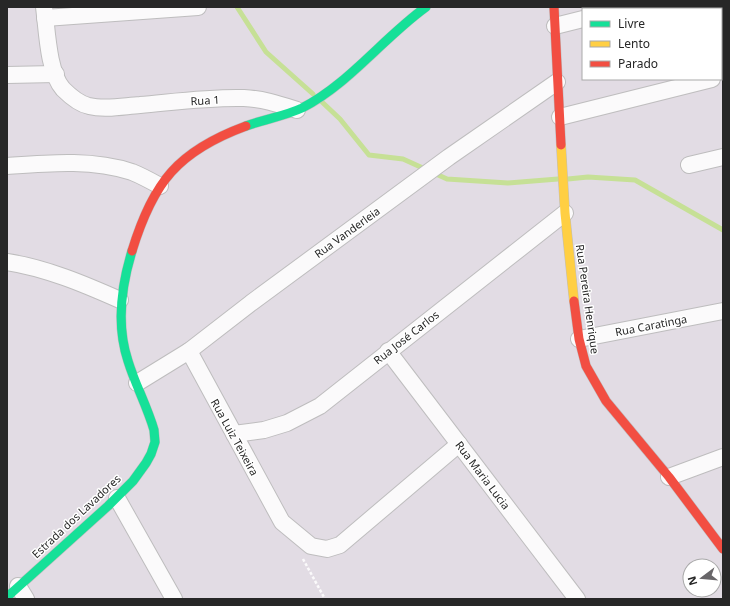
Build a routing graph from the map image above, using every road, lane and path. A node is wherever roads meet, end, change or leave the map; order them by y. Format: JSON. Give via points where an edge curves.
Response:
{"nodes":[{"id":1,"x":198,"y":7,"type":"edge"},
{"id":2,"x":426,"y":7,"type":"edge"},
{"id":3,"x":554,"y":7,"type":"edge"},
{"id":4,"x":45,"y":13,"type":"edge"},
{"id":5,"x":582,"y":19,"type":"edge"},
{"id":6,"x":555,"y":26,"type":"junction"},
{"id":7,"x":56,"y":74,"type":"junction"},
{"id":8,"x":7,"y":75,"type":"edge"},
{"id":9,"x":708,"y":80,"type":"edge"},
{"id":10,"x":557,"y":82,"type":"junction"},
{"id":11,"x":300,"y":108,"type":"junction"},
{"id":12,"x":560,"y":117,"type":"junction"},
{"id":13,"x":723,"y":158,"type":"edge"},
{"id":14,"x":689,"y":165,"type":"dead end"},
{"id":15,"x":7,"y":166,"type":"edge"},
{"id":16,"x":160,"y":186,"type":"junction"},
{"id":17,"x":565,"y":210,"type":"junction"},
{"id":18,"x":7,"y":262,"type":"edge"},
{"id":19,"x":120,"y":300,"type":"junction"},
{"id":20,"x":723,"y":311,"type":"edge"},
{"id":21,"x":579,"y":339,"type":"junction"},
{"id":22,"x":189,"y":351,"type":"junction"},
{"id":23,"x":388,"y":351,"type":"junction"},
{"id":24,"x":137,"y":383,"type":"junction"},
{"id":25,"x":234,"y":434,"type":"junction"},
{"id":26,"x":459,"y":444,"type":"junction"},
{"id":27,"x":723,"y":457,"type":"edge"},
{"id":28,"x":669,"y":477,"type":"junction"},
{"id":29,"x":117,"y":498,"type":"junction"},
{"id":30,"x":723,"y":549,"type":"edge"},
{"id":31,"x":17,"y":594,"type":"edge"},
{"id":32,"x":174,"y":599,"type":"edge"},
{"id":33,"x":577,"y":599,"type":"edge"}],
"edges":[{"from":1,"to":4,"type":"street"},
{"from":2,"to":11,"type":"street","name":"Estrada dos Lavadores","via":[[360,64]]},
{"from":3,"to":6,"type":"street","name":"Rua Pereira Henrique"},
{"from":4,"to":7,"type":"street","name":"Rua 1","via":[[50,57]]},
{"from":5,"to":6,"type":"street"},
{"from":6,"to":10,"type":"street","name":"Rua Pereira Henrique"},
{"from":7,"to":8,"type":"street"},
{"from":7,"to":11,"type":"street","name":"Rua 1","via":[[62,88],[74,99],[88,106],[112,107],[242,98]]},
{"from":9,"to":12,"type":"street"},
{"from":10,"to":12,"type":"street","name":"Rua Pereira Henrique"},
{"from":10,"to":22,"type":"street","name":"Rua Vanderleia","via":[[448,156]]},
{"from":11,"to":16,"type":"street","name":"Estrada dos Lavadores","via":[[218,136],[183,160]]},
{"from":12,"to":17,"type":"street","name":"Rua Pereira Henrique"},
{"from":13,"to":14,"type":"street"},
{"from":15,"to":16,"type":"street","via":[[56,163],[107,166],[133,173]]},
{"from":16,"to":19,"type":"street","name":"Estrada dos Lavadores","via":[[140,225]]},
{"from":17,"to":21,"type":"street","name":"Rua Pereira Henrique"},
{"from":17,"to":23,"type":"street","name":"Rua José Carlos"},
{"from":18,"to":19,"type":"street","via":[[87,285]]},
{"from":19,"to":24,"type":"street","name":"Estrada dos Lavadores","via":[[123,342]]},
{"from":20,"to":21,"type":"street","name":"Rua Caratinga"},
{"from":21,"to":28,"type":"street","name":"Rua Pereira Henrique","via":[[586,366],[606,401]]},
{"from":22,"to":24,"type":"street","name":"Rua Vanderleia"},
{"from":22,"to":25,"type":"street","name":"Rua Luiz Teixeira"},
{"from":23,"to":25,"type":"street","name":"Rua José Carlos","via":[[320,406],[300,418],[264,430]]},
{"from":23,"to":26,"type":"street","name":"Rua Maria Lucia"},
{"from":24,"to":29,"type":"street","name":"Estrada dos Lavadores","via":[[153,428],[155,442],[144,466]]},
{"from":25,"to":26,"type":"street","name":"Rua Luiz Teixeira","via":[[282,522],[311,546],[327,549],[340,544]]},
{"from":26,"to":33,"type":"street","name":"Rua Maria Lucia"},
{"from":27,"to":28,"type":"street"},
{"from":28,"to":30,"type":"street","name":"Rua Pereira Henrique"},
{"from":29,"to":31,"type":"street","name":"Estrada dos Lavadores"},
{"from":29,"to":32,"type":"street"}]}
